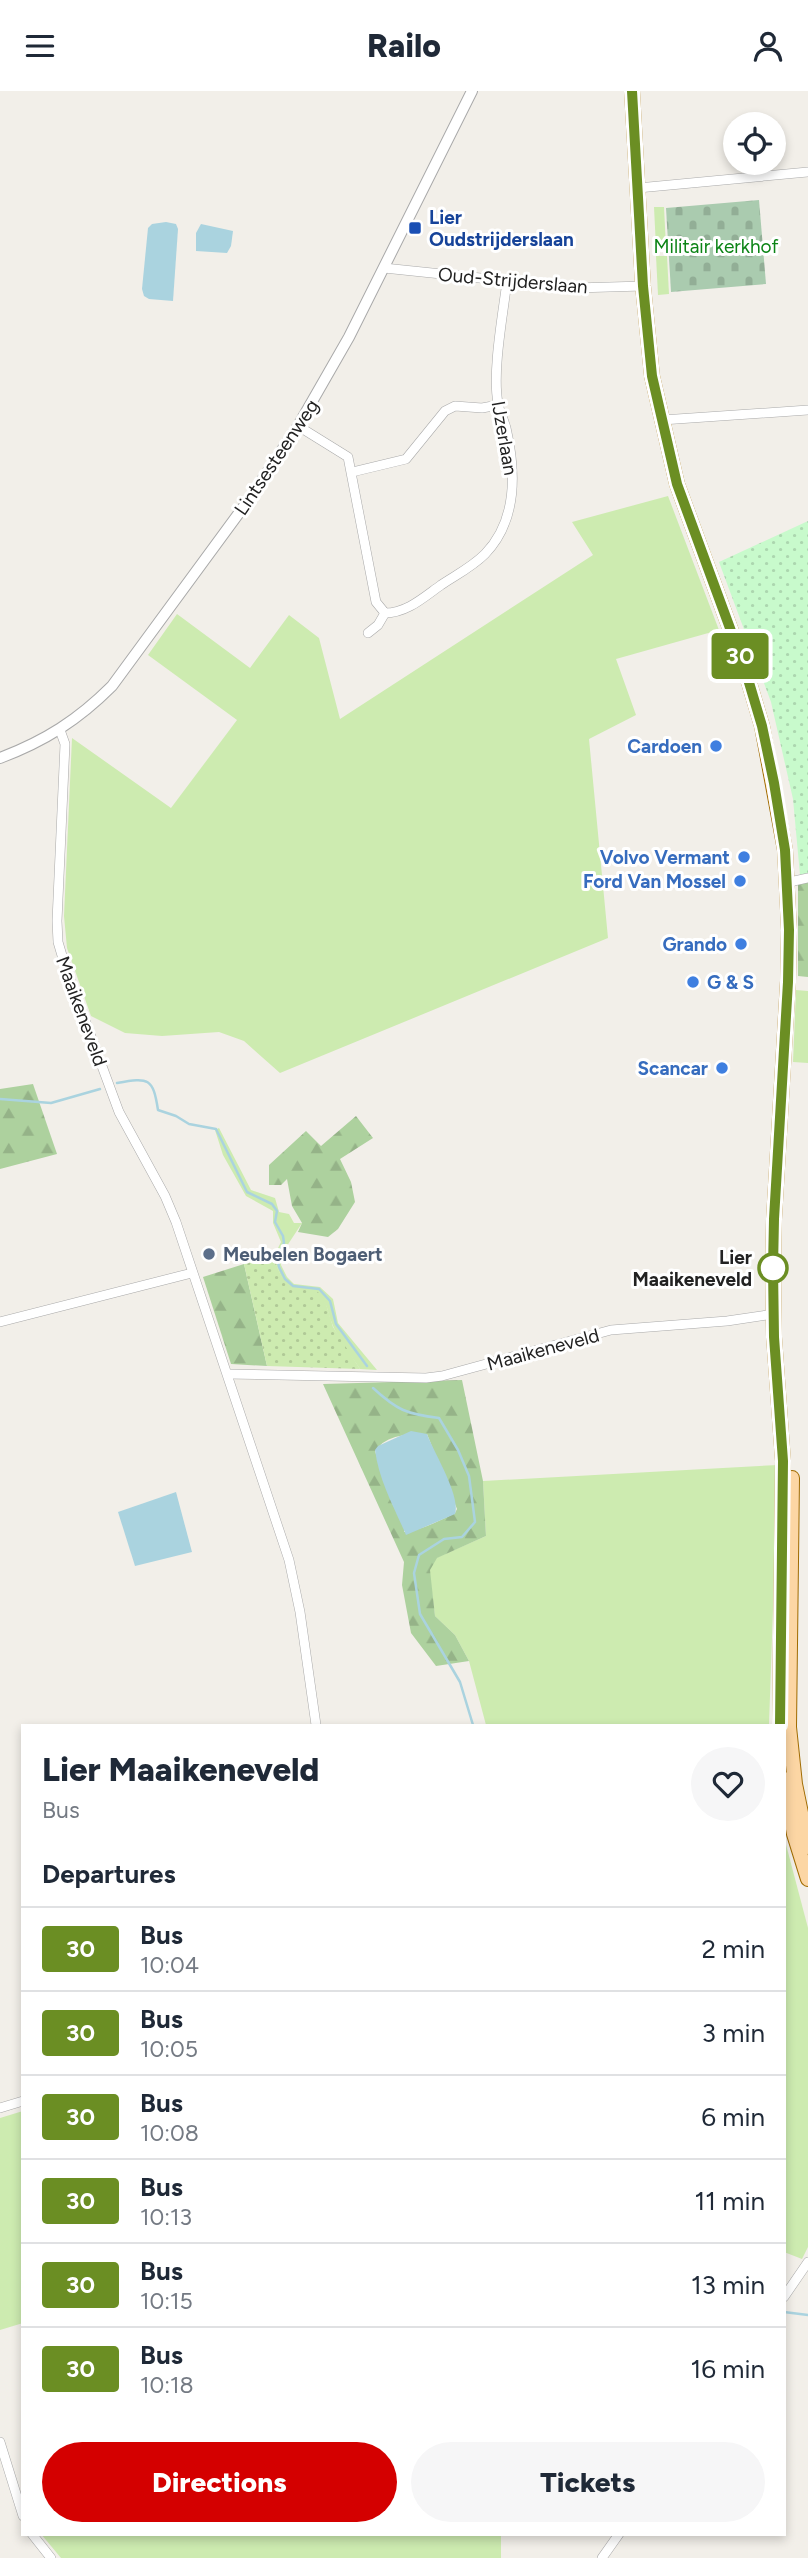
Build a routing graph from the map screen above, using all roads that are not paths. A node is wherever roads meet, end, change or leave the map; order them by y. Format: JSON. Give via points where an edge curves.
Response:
{"nodes":[{"id":1,"x":472,"y":91,"type":"edge"},
{"id":2,"x":632,"y":91,"type":"edge"},
{"id":3,"x":808,"y":172,"type":"edge"},
{"id":4,"x":638,"y":188,"type":"junction"},
{"id":5,"x":384,"y":268,"type":"junction"},
{"id":6,"x":507,"y":281,"type":"junction"},
{"id":7,"x":643,"y":286,"type":"junction"},
{"id":8,"x":498,"y":405,"type":"junction"},
{"id":9,"x":808,"y":410,"type":"edge"},
{"id":10,"x":662,"y":420,"type":"junction"},
{"id":11,"x":299,"y":426,"type":"junction"},
{"id":12,"x":352,"y":472,"type":"junction"},
{"id":13,"x":385,"y":613,"type":"junction"},
{"id":14,"x":368,"y":633,"type":"dead end"},
{"id":15,"x":60,"y":730,"type":"junction"},
{"id":16,"x":0,"y":758,"type":"edge"},
{"id":17,"x":808,"y":877,"type":"edge"},
{"id":18,"x":785,"y":883,"type":"junction"},
{"id":19,"x":192,"y":1273,"type":"junction"},
{"id":20,"x":774,"y":1314,"type":"junction"},
{"id":21,"x":0,"y":1322,"type":"edge"},
{"id":22,"x":228,"y":1374,"type":"junction"},
{"id":23,"x":316,"y":1724,"type":"edge"},
{"id":24,"x":780,"y":1724,"type":"edge"},
{"id":25,"x":786,"y":1790,"type":"edge"},
{"id":26,"x":808,"y":1847,"type":"edge"},
{"id":27,"x":808,"y":1879,"type":"edge"},
{"id":28,"x":21,"y":2102,"type":"edge"},
{"id":29,"x":0,"y":2108,"type":"edge"},
{"id":30,"x":808,"y":2262,"type":"edge"},
{"id":31,"x":786,"y":2294,"type":"edge"},
{"id":32,"x":0,"y":2442,"type":"edge"},
{"id":33,"x":21,"y":2510,"type":"edge"},
{"id":34,"x":34,"y":2536,"type":"edge"},
{"id":35,"x":618,"y":2536,"type":"edge"},
{"id":36,"x":51,"y":2558,"type":"edge"},
{"id":37,"x":602,"y":2558,"type":"edge"}],
"edges":[{"from":1,"to":5,"type":"street","name":"Lintsesteenweg"},
{"from":2,"to":4,"type":"main road"},
{"from":3,"to":4,"type":"street"},
{"from":4,"to":7,"type":"main road"},
{"from":5,"to":6,"type":"street","name":"Oud-Strijderslaan"},
{"from":5,"to":11,"type":"street","name":"Lintsesteenweg"},
{"from":6,"to":7,"type":"street","name":"Oud-Strijderslaan","via":[[576,288]]},
{"from":6,"to":8,"type":"street","name":"IJzerlaan"},
{"from":7,"to":10,"type":"main road","via":[[652,376]]},
{"from":8,"to":12,"type":"street","via":[[445,411],[406,459]]},
{"from":8,"to":13,"type":"street","name":"IJzerlaan","via":[[514,476],[509,511],[499,537],[468,569],[410,607]]},
{"from":9,"to":10,"type":"street"},
{"from":10,"to":18,"type":"main road","via":[[681,496],[762,726],[783,840]]},
{"from":11,"to":12,"type":"street","via":[[348,457]]},
{"from":11,"to":15,"type":"street","name":"Lintsesteenweg","via":[[112,686]]},
{"from":12,"to":13,"type":"street","via":[[376,602]]},
{"from":13,"to":14,"type":"street"},
{"from":15,"to":16,"type":"street","name":"Lintsesteenweg"},
{"from":15,"to":19,"type":"street","name":"Maaikeneveld","via":[[65,744],[58,942],[116,1104],[165,1196]]},
{"from":17,"to":18,"type":"street"},
{"from":18,"to":20,"type":"main road","via":[[789,969],[774,1219]]},
{"from":19,"to":21,"type":"street"},
{"from":19,"to":22,"type":"street","name":"Maaikeneveld"},
{"from":20,"to":22,"type":"street","name":"Maaikeneveld","via":[[611,1331],[426,1378]]},
{"from":20,"to":24,"type":"main road","via":[[783,1461]]},
{"from":20,"to":26,"type":"main road","via":[[792,1451],[790,1739]]},
{"from":22,"to":23,"type":"street","name":"Maaikeneveld","via":[[289,1560]]},
{"from":25,"to":27,"type":"main road"},
{"from":28,"to":29,"type":"street"},
{"from":30,"to":31,"type":"street"},
{"from":32,"to":33,"type":"street"},
{"from":34,"to":36,"type":"street"},
{"from":35,"to":37,"type":"street"}]}
